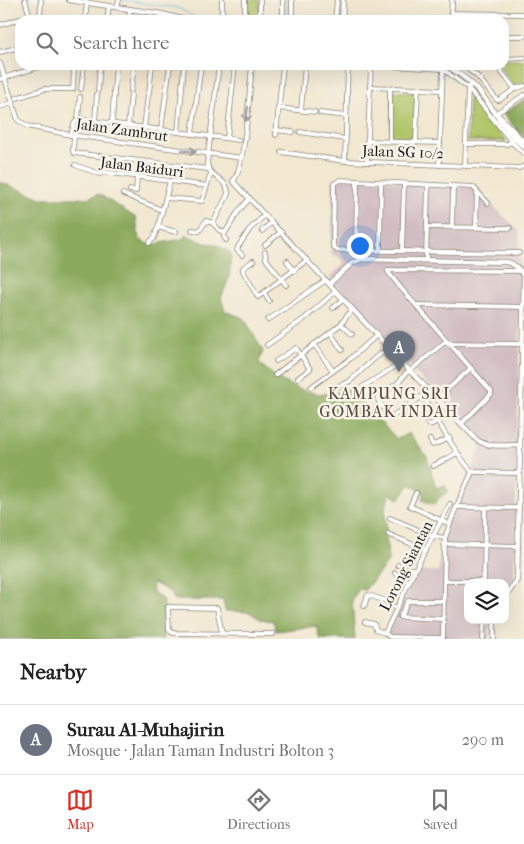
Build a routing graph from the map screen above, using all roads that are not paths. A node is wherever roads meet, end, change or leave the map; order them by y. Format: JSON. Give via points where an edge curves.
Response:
{"nodes":[{"id":1,"x":25,"y":0,"type":"edge"},
{"id":2,"x":41,"y":0,"type":"edge"},
{"id":3,"x":69,"y":0,"type":"edge"},
{"id":4,"x":222,"y":0,"type":"edge"},
{"id":5,"x":245,"y":0,"type":"edge"},
{"id":6,"x":260,"y":0,"type":"edge"},
{"id":7,"x":283,"y":0,"type":"edge"},
{"id":8,"x":292,"y":0,"type":"edge"},
{"id":9,"x":337,"y":0,"type":"edge"},
{"id":10,"x":343,"y":0,"type":"edge"},
{"id":11,"x":452,"y":0,"type":"edge"},
{"id":12,"x":87,"y":2,"type":"junction"},
{"id":13,"x":118,"y":4,"type":"edge"},
{"id":14,"x":109,"y":6,"type":"junction"},
{"id":15,"x":130,"y":9,"type":"junction"},
{"id":16,"x":451,"y":13,"type":"joint"},
{"id":17,"x":524,"y":14,"type":"edge"},
{"id":18,"x":30,"y":15,"type":"edge"},
{"id":19,"x":40,"y":15,"type":"edge"},
{"id":20,"x":86,"y":15,"type":"edge"},
{"id":21,"x":108,"y":15,"type":"edge"},
{"id":22,"x":129,"y":15,"type":"edge"},
{"id":23,"x":154,"y":15,"type":"edge"},
{"id":24,"x":222,"y":15,"type":"edge"},
{"id":25,"x":245,"y":15,"type":"edge"},
{"id":26,"x":260,"y":15,"type":"edge"},
{"id":27,"x":283,"y":15,"type":"edge"},
{"id":28,"x":292,"y":15,"type":"edge"},
{"id":29,"x":336,"y":15,"type":"edge"},
{"id":30,"x":342,"y":15,"type":"edge"},
{"id":31,"x":15,"y":22,"type":"edge"},
{"id":32,"x":0,"y":25,"type":"edge"},
{"id":33,"x":509,"y":36,"type":"edge"},
{"id":34,"x":524,"y":36,"type":"edge"},
{"id":35,"x":15,"y":48,"type":"edge"},
{"id":36,"x":0,"y":52,"type":"edge"},
{"id":37,"x":509,"y":58,"type":"edge"},
{"id":38,"x":524,"y":58,"type":"edge"},
{"id":39,"x":0,"y":63,"type":"edge"},
{"id":40,"x":29,"y":70,"type":"edge"},
{"id":41,"x":74,"y":70,"type":"edge"},
{"id":42,"x":83,"y":70,"type":"edge"},
{"id":43,"x":100,"y":70,"type":"edge"},
{"id":44,"x":116,"y":70,"type":"edge"},
{"id":45,"x":133,"y":70,"type":"edge"},
{"id":46,"x":151,"y":70,"type":"edge"},
{"id":47,"x":169,"y":70,"type":"edge"},
{"id":48,"x":184,"y":70,"type":"edge"},
{"id":49,"x":200,"y":70,"type":"edge"},
{"id":50,"x":218,"y":70,"type":"edge"},
{"id":51,"x":234,"y":70,"type":"edge"},
{"id":52,"x":251,"y":70,"type":"edge"},
{"id":53,"x":282,"y":70,"type":"edge"},
{"id":54,"x":305,"y":70,"type":"edge"},
{"id":55,"x":348,"y":70,"type":"edge"},
{"id":56,"x":372,"y":70,"type":"edge"},
{"id":57,"x":445,"y":70,"type":"edge"},
{"id":58,"x":450,"y":70,"type":"edge"},
{"id":59,"x":452,"y":70,"type":"edge"},
{"id":60,"x":469,"y":70,"type":"edge"},
{"id":61,"x":500,"y":70,"type":"edge"},
{"id":62,"x":2,"y":78,"type":"edge"},
{"id":63,"x":472,"y":84,"type":"junction"},
{"id":64,"x":524,"y":86,"type":"edge"},
{"id":65,"x":370,"y":87,"type":"junction"},
{"id":66,"x":390,"y":88,"type":"junction"},
{"id":67,"x":468,"y":88,"type":"junction"},
{"id":68,"x":81,"y":89,"type":"dead end"},
{"id":69,"x":418,"y":89,"type":"junction"},
{"id":70,"x":515,"y":89,"type":"junction"},
{"id":71,"x":442,"y":90,"type":"junction"},
{"id":72,"x":524,"y":95,"type":"edge"},
{"id":73,"x":80,"y":97,"type":"dead end"},
{"id":74,"x":16,"y":98,"type":"dead end"},
{"id":75,"x":12,"y":104,"type":"junction"},
{"id":76,"x":0,"y":107,"type":"edge"},
{"id":77,"x":278,"y":108,"type":"junction"},
{"id":78,"x":301,"y":110,"type":"junction"},
{"id":79,"x":315,"y":112,"type":"dead end"},
{"id":80,"x":320,"y":113,"type":"dead end"},
{"id":81,"x":496,"y":113,"type":"junction"},
{"id":82,"x":346,"y":116,"type":"junction"},
{"id":83,"x":78,"y":120,"type":"junction"},
{"id":84,"x":95,"y":121,"type":"junction"},
{"id":85,"x":112,"y":124,"type":"junction"},
{"id":86,"x":128,"y":126,"type":"junction"},
{"id":87,"x":144,"y":128,"type":"junction"},
{"id":88,"x":161,"y":130,"type":"junction"},
{"id":89,"x":178,"y":132,"type":"junction"},
{"id":90,"x":294,"y":132,"type":"dead end"},
{"id":91,"x":300,"y":132,"type":"dead end"},
{"id":92,"x":192,"y":134,"type":"junction"},
{"id":93,"x":73,"y":135,"type":"junction"},
{"id":94,"x":209,"y":136,"type":"junction"},
{"id":95,"x":227,"y":138,"type":"junction"},
{"id":96,"x":345,"y":139,"type":"junction"},
{"id":97,"x":239,"y":140,"type":"dead end"},
{"id":98,"x":367,"y":141,"type":"junction"},
{"id":99,"x":390,"y":141,"type":"junction"},
{"id":100,"x":416,"y":142,"type":"junction"},
{"id":101,"x":512,"y":142,"type":"junction"},
{"id":102,"x":524,"y":142,"type":"edge"},
{"id":103,"x":440,"y":143,"type":"junction"},
{"id":104,"x":466,"y":144,"type":"junction"},
{"id":105,"x":524,"y":147,"type":"edge"},
{"id":106,"x":281,"y":152,"type":"dead end"},
{"id":107,"x":208,"y":153,"type":"junction"},
{"id":108,"x":524,"y":154,"type":"edge"},
{"id":109,"x":105,"y":156,"type":"junction"},
{"id":110,"x":242,"y":158,"type":"junction"},
{"id":111,"x":344,"y":161,"type":"junction"},
{"id":112,"x":367,"y":162,"type":"junction"},
{"id":113,"x":75,"y":165,"type":"dead end"},
{"id":114,"x":439,"y":165,"type":"junction"},
{"id":115,"x":465,"y":166,"type":"junction"},
{"id":116,"x":524,"y":166,"type":"edge"},
{"id":117,"x":208,"y":169,"type":"junction"},
{"id":118,"x":104,"y":172,"type":"junction"},
{"id":119,"x":212,"y":174,"type":"junction"},
{"id":120,"x":137,"y":177,"type":"junction"},
{"id":121,"x":170,"y":181,"type":"junction"},
{"id":122,"x":233,"y":181,"type":"junction"},
{"id":123,"x":357,"y":181,"type":"junction"},
{"id":124,"x":225,"y":182,"type":"junction"},
{"id":125,"x":381,"y":183,"type":"junction"},
{"id":126,"x":404,"y":184,"type":"junction"},
{"id":127,"x":208,"y":186,"type":"junction"},
{"id":128,"x":428,"y":186,"type":"junction"},
{"id":129,"x":453,"y":187,"type":"junction"},
{"id":130,"x":130,"y":190,"type":"dead end"},
{"id":131,"x":477,"y":191,"type":"junction"},
{"id":132,"x":123,"y":194,"type":"dead end"},
{"id":133,"x":166,"y":198,"type":"junction"},
{"id":134,"x":250,"y":198,"type":"junction"},
{"id":135,"x":488,"y":203,"type":"dead end"},
{"id":136,"x":162,"y":210,"type":"junction"},
{"id":137,"x":265,"y":215,"type":"junction"},
{"id":138,"x":272,"y":222,"type":"junction"},
{"id":139,"x":213,"y":223,"type":"junction"},
{"id":140,"x":158,"y":227,"type":"junction"},
{"id":141,"x":427,"y":227,"type":"junction"},
{"id":142,"x":452,"y":227,"type":"junction"},
{"id":143,"x":476,"y":228,"type":"junction"},
{"id":144,"x":510,"y":228,"type":"dead end"},
{"id":145,"x":192,"y":230,"type":"dead end"},
{"id":146,"x":262,"y":231,"type":"dead end"},
{"id":147,"x":176,"y":232,"type":"dead end"},
{"id":148,"x":281,"y":232,"type":"junction"},
{"id":149,"x":225,"y":233,"type":"junction"},
{"id":150,"x":226,"y":240,"type":"dead end"},
{"id":151,"x":149,"y":243,"type":"dead end"},
{"id":152,"x":265,"y":245,"type":"dead end"},
{"id":153,"x":356,"y":250,"type":"junction"},
{"id":154,"x":380,"y":250,"type":"junction"},
{"id":155,"x":402,"y":251,"type":"junction"},
{"id":156,"x":426,"y":251,"type":"junction"},
{"id":157,"x":265,"y":252,"type":"dead end"},
{"id":158,"x":519,"y":252,"type":"dead end"},
{"id":159,"x":242,"y":255,"type":"dead end"},
{"id":160,"x":307,"y":260,"type":"junction"},
{"id":161,"x":426,"y":260,"type":"junction"},
{"id":162,"x":253,"y":261,"type":"dead end"},
{"id":163,"x":287,"y":261,"type":"dead end"},
{"id":164,"x":294,"y":271,"type":"junction"},
{"id":165,"x":521,"y":271,"type":"junction"},
{"id":166,"x":282,"y":280,"type":"junction"},
{"id":167,"x":327,"y":282,"type":"junction"},
{"id":168,"x":286,"y":285,"type":"dead end"},
{"id":169,"x":336,"y":291,"type":"junction"},
{"id":170,"x":264,"y":293,"type":"junction"},
{"id":171,"x":344,"y":299,"type":"junction"},
{"id":172,"x":269,"y":301,"type":"dead end"},
{"id":173,"x":416,"y":305,"type":"junction"},
{"id":174,"x":523,"y":307,"type":"edge"},
{"id":175,"x":333,"y":308,"type":"dead end"},
{"id":176,"x":352,"y":309,"type":"junction"},
{"id":177,"x":268,"y":320,"type":"dead end"},
{"id":178,"x":341,"y":324,"type":"junction"},
{"id":179,"x":330,"y":332,"type":"junction"},
{"id":180,"x":352,"y":334,"type":"dead end"},
{"id":181,"x":377,"y":335,"type":"junction"},
{"id":182,"x":447,"y":342,"type":"junction"},
{"id":183,"x":314,"y":344,"type":"junction"},
{"id":184,"x":522,"y":344,"type":"junction"},
{"id":185,"x":267,"y":345,"type":"dead end"},
{"id":186,"x":389,"y":348,"type":"junction"},
{"id":187,"x":342,"y":350,"type":"dead end"},
{"id":188,"x":301,"y":354,"type":"junction"},
{"id":189,"x":276,"y":362,"type":"dead end"},
{"id":190,"x":402,"y":362,"type":"junction"},
{"id":191,"x":471,"y":368,"type":"junction"},
{"id":192,"x":333,"y":371,"type":"junction"},
{"id":193,"x":410,"y":372,"type":"junction"},
{"id":194,"x":275,"y":375,"type":"dead end"},
{"id":195,"x":298,"y":378,"type":"dead end"},
{"id":196,"x":339,"y":386,"type":"dead end"},
{"id":197,"x":311,"y":387,"type":"dead end"},
{"id":198,"x":361,"y":388,"type":"dead end"},
{"id":199,"x":430,"y":391,"type":"junction"},
{"id":200,"x":423,"y":396,"type":"junction"},
{"id":201,"x":437,"y":399,"type":"junction"},
{"id":202,"x":438,"y":421,"type":"junction"},
{"id":203,"x":427,"y":423,"type":"dead end"},
{"id":204,"x":461,"y":424,"type":"junction"},
{"id":205,"x":450,"y":438,"type":"junction"},
{"id":206,"x":430,"y":440,"type":"dead end"},
{"id":207,"x":520,"y":445,"type":"junction"},
{"id":208,"x":457,"y":453,"type":"junction"},
{"id":209,"x":433,"y":466,"type":"dead end"},
{"id":210,"x":472,"y":472,"type":"junction"},
{"id":211,"x":520,"y":473,"type":"junction"},
{"id":212,"x":416,"y":492,"type":"dead end"},
{"id":213,"x":450,"y":504,"type":"dead end"},
{"id":214,"x":456,"y":507,"type":"junction"},
{"id":215,"x":486,"y":508,"type":"junction"},
{"id":216,"x":519,"y":508,"type":"junction"},
{"id":217,"x":390,"y":518,"type":"dead end"},
{"id":218,"x":441,"y":521,"type":"junction"},
{"id":219,"x":449,"y":524,"type":"junction"},
{"id":220,"x":388,"y":534,"type":"dead end"},
{"id":221,"x":433,"y":536,"type":"junction"},
{"id":222,"x":445,"y":538,"type":"junction"},
{"id":223,"x":444,"y":544,"type":"junction"},
{"id":224,"x":485,"y":545,"type":"junction"},
{"id":225,"x":518,"y":546,"type":"junction"},
{"id":226,"x":426,"y":550,"type":"junction"},
{"id":227,"x":398,"y":565,"type":"dead end"},
{"id":228,"x":415,"y":570,"type":"junction"},
{"id":229,"x":395,"y":574,"type":"dead end"},
{"id":230,"x":484,"y":579,"type":"edge"},
{"id":231,"x":444,"y":580,"type":"junction"},
{"id":232,"x":464,"y":581,"type":"edge"},
{"id":233,"x":409,"y":582,"type":"junction"},
{"id":234,"x":509,"y":592,"type":"edge"},
{"id":235,"x":444,"y":601,"type":"junction"},
{"id":236,"x":364,"y":606,"type":"dead end"},
{"id":237,"x":397,"y":608,"type":"junction"},
{"id":238,"x":443,"y":618,"type":"junction"},
{"id":239,"x":364,"y":622,"type":"dead end"},
{"id":240,"x":484,"y":624,"type":"edge"},
{"id":241,"x":494,"y":624,"type":"edge"},
{"id":242,"x":385,"y":633,"type":"junction"},
{"id":243,"x":222,"y":634,"type":"junction"},
{"id":244,"x":273,"y":634,"type":"dead end"},
{"id":245,"x":203,"y":636,"type":"edge"},
{"id":246,"x":390,"y":638,"type":"edge"},
{"id":247,"x":443,"y":638,"type":"edge"},
{"id":248,"x":483,"y":639,"type":"edge"},
{"id":249,"x":494,"y":639,"type":"edge"}],
"edges":[{"from":1,"to":18,"type":"street"},
{"from":2,"to":19,"type":"street"},
{"from":3,"to":12,"type":"street"},
{"from":4,"to":24,"type":"street"},
{"from":5,"to":25,"type":"street"},
{"from":6,"to":26,"type":"street"},
{"from":7,"to":27,"type":"street"},
{"from":8,"to":28,"type":"street"},
{"from":9,"to":29,"type":"street"},
{"from":10,"to":30,"type":"street"},
{"from":11,"to":16,"type":"street"},
{"from":12,"to":14,"type":"street"},
{"from":12,"to":20,"type":"street"},
{"from":13,"to":14,"type":"street"},
{"from":13,"to":15,"type":"street"},
{"from":14,"to":21,"type":"street"},
{"from":15,"to":22,"type":"street"},
{"from":15,"to":23,"type":"street"},
{"from":16,"to":17,"type":"street"},
{"from":31,"to":32,"type":"street"},
{"from":33,"to":34,"type":"street"},
{"from":35,"to":36,"type":"street"},
{"from":37,"to":38,"type":"street"},
{"from":39,"to":62,"type":"street","name":"Jalan Zambrut"},
{"from":40,"to":62,"type":"street"},
{"from":41,"to":74,"type":"street","via":[[71,89],[46,89]]},
{"from":42,"to":68,"type":"street"},
{"from":43,"to":84,"type":"street"},
{"from":44,"to":85,"type":"street"},
{"from":45,"to":86,"type":"street"},
{"from":46,"to":87,"type":"street"},
{"from":47,"to":88,"type":"street"},
{"from":48,"to":89,"type":"street"},
{"from":49,"to":92,"type":"street"},
{"from":50,"to":94,"type":"street"},
{"from":51,"to":95,"type":"street"},
{"from":52,"to":110,"type":"street","one_way":true},
{"from":53,"to":77,"type":"street"},
{"from":54,"to":78,"type":"street"},
{"from":55,"to":82,"type":"street"},
{"from":56,"to":65,"type":"street"},
{"from":57,"to":71,"type":"street"},
{"from":58,"to":67,"type":"street"},
{"from":59,"to":63,"type":"street"},
{"from":60,"to":70,"type":"street","via":[[494,99],[499,100]]},
{"from":61,"to":70,"type":"street"},
{"from":62,"to":75,"type":"street","name":"Jalan Zambrut"},
{"from":63,"to":67,"type":"street"},
{"from":63,"to":81,"type":"street"},
{"from":64,"to":70,"type":"street"},
{"from":65,"to":66,"type":"street"},
{"from":65,"to":98,"type":"street"},
{"from":66,"to":69,"type":"street"},
{"from":66,"to":99,"type":"street"},
{"from":67,"to":101,"type":"street"},
{"from":67,"to":104,"type":"street"},
{"from":69,"to":71,"type":"street"},
{"from":69,"to":100,"type":"street"},
{"from":71,"to":103,"type":"street"},
{"from":72,"to":81,"type":"street"},
{"from":73,"to":83,"type":"street"},
{"from":75,"to":76,"type":"street"},
{"from":75,"to":93,"type":"street","name":"Jalan Zambrut","via":[[18,120],[27,126]]},
{"from":77,"to":78,"type":"street"},
{"from":77,"to":90,"type":"street","via":[[276,132]]},
{"from":78,"to":79,"type":"street"},
{"from":80,"to":82,"type":"street"},
{"from":81,"to":102,"type":"street"},
{"from":81,"to":105,"type":"street"},
{"from":82,"to":96,"type":"street"},
{"from":83,"to":84,"type":"street"},
{"from":83,"to":93,"type":"street","via":[[74,124]]},
{"from":84,"to":85,"type":"street"},
{"from":85,"to":86,"type":"street"},
{"from":86,"to":87,"type":"street"},
{"from":87,"to":88,"type":"street"},
{"from":88,"to":89,"type":"street"},
{"from":89,"to":92,"type":"street"},
{"from":91,"to":96,"type":"street"},
{"from":92,"to":94,"type":"street"},
{"from":93,"to":107,"type":"street","name":"Jalan Zambrut","one_way":true},
{"from":93,"to":109,"type":"street","via":[[74,153]]},
{"from":94,"to":95,"type":"street"},
{"from":94,"to":107,"type":"street"},
{"from":95,"to":97,"type":"street"},
{"from":96,"to":111,"type":"street"},
{"from":98,"to":99,"type":"street"},
{"from":98,"to":112,"type":"street"},
{"from":99,"to":100,"type":"street"},
{"from":100,"to":103,"type":"street"},
{"from":101,"to":104,"type":"street"},
{"from":101,"to":108,"type":"street"},
{"from":103,"to":114,"type":"street"},
{"from":104,"to":115,"type":"street"},
{"from":106,"to":111,"type":"street","name":"Jalan SG 10/2"},
{"from":107,"to":110,"type":"street","name":"Jalan Zambrut"},
{"from":107,"to":117,"type":"street"},
{"from":109,"to":117,"type":"street"},
{"from":109,"to":118,"type":"street"},
{"from":110,"to":122,"type":"street","via":[[237,178]]},
{"from":111,"to":112,"type":"street","name":"Jalan SG 10/2"},
{"from":112,"to":114,"type":"street","name":"Jalan SG 10/2"},
{"from":113,"to":118,"type":"street","name":"Jalan Baiduri","via":[[100,174]]},
{"from":114,"to":115,"type":"street","name":"Jalan SG 10/2"},
{"from":115,"to":116,"type":"street","name":"Jalan SG 10/2"},
{"from":117,"to":119,"type":"street"},
{"from":118,"to":120,"type":"street","name":"Jalan Baiduri"},
{"from":119,"to":124,"type":"street"},
{"from":119,"to":127,"type":"street"},
{"from":120,"to":121,"type":"street","name":"Jalan Baiduri"},
{"from":120,"to":130,"type":"street","via":[[136,191]]},
{"from":121,"to":127,"type":"street","name":"Jalan Baiduri"},
{"from":121,"to":133,"type":"street"},
{"from":122,"to":124,"type":"street"},
{"from":122,"to":134,"type":"street"},
{"from":123,"to":125,"type":"street"},
{"from":123,"to":153,"type":"street"},
{"from":123,"to":153,"type":"street","via":[[340,180],[334,184],[334,248]]},
{"from":124,"to":139,"type":"street","via":[[228,194]]},
{"from":125,"to":126,"type":"street"},
{"from":125,"to":154,"type":"street"},
{"from":126,"to":128,"type":"street"},
{"from":126,"to":155,"type":"street"},
{"from":127,"to":133,"type":"street","via":[[201,202]]},
{"from":128,"to":129,"type":"street"},
{"from":128,"to":141,"type":"street"},
{"from":129,"to":131,"type":"street","via":[[473,187]]},
{"from":129,"to":142,"type":"street"},
{"from":131,"to":135,"type":"street"},
{"from":131,"to":143,"type":"street"},
{"from":132,"to":136,"type":"street"},
{"from":133,"to":136,"type":"street"},
{"from":134,"to":137,"type":"street"},
{"from":134,"to":149,"type":"street"},
{"from":136,"to":140,"type":"street"},
{"from":137,"to":138,"type":"street"},
{"from":137,"to":159,"type":"street","via":[[238,247]]},
{"from":138,"to":146,"type":"street"},
{"from":138,"to":148,"type":"street"},
{"from":139,"to":145,"type":"street","via":[[206,221],[199,231]]},
{"from":139,"to":149,"type":"street"},
{"from":140,"to":147,"type":"street"},
{"from":140,"to":151,"type":"street"},
{"from":141,"to":142,"type":"street"},
{"from":141,"to":156,"type":"street"},
{"from":142,"to":143,"type":"street"},
{"from":143,"to":144,"type":"street"},
{"from":148,"to":152,"type":"street"},
{"from":148,"to":160,"type":"street"},
{"from":149,"to":150,"type":"street"},
{"from":153,"to":154,"type":"street"},
{"from":154,"to":155,"type":"street"},
{"from":155,"to":156,"type":"street"},
{"from":156,"to":158,"type":"street"},
{"from":156,"to":161,"type":"street"},
{"from":157,"to":166,"type":"street","via":[[266,259]]},
{"from":160,"to":164,"type":"street"},
{"from":160,"to":167,"type":"street"},
{"from":161,"to":165,"type":"street","via":[[507,262]]},
{"from":161,"to":167,"type":"street","via":[[358,260]]},
{"from":162,"to":170,"type":"street","via":[[243,271],[258,297]]},
{"from":163,"to":164,"type":"street"},
{"from":164,"to":166,"type":"street"},
{"from":165,"to":173,"type":"street","via":[[388,270]]},
{"from":165,"to":174,"type":"street","via":[[524,277]]},
{"from":166,"to":168,"type":"street"},
{"from":166,"to":170,"type":"street"},
{"from":167,"to":169,"type":"street"},
{"from":167,"to":177,"type":"street"},
{"from":169,"to":171,"type":"street"},
{"from":169,"to":185,"type":"street"},
{"from":170,"to":172,"type":"street"},
{"from":171,"to":175,"type":"street"},
{"from":171,"to":176,"type":"street"},
{"from":173,"to":174,"type":"street"},
{"from":173,"to":182,"type":"street"},
{"from":174,"to":184,"type":"street"},
{"from":176,"to":178,"type":"street"},
{"from":176,"to":181,"type":"street"},
{"from":178,"to":179,"type":"street"},
{"from":178,"to":180,"type":"street"},
{"from":179,"to":183,"type":"street"},
{"from":179,"to":187,"type":"street"},
{"from":181,"to":186,"type":"street"},
{"from":181,"to":192,"type":"street"},
{"from":182,"to":184,"type":"street"},
{"from":182,"to":191,"type":"street"},
{"from":182,"to":193,"type":"street"},
{"from":183,"to":188,"type":"street"},
{"from":183,"to":192,"type":"street"},
{"from":184,"to":207,"type":"street"},
{"from":186,"to":190,"type":"street"},
{"from":186,"to":196,"type":"street","via":[[350,381]]},
{"from":188,"to":189,"type":"street","via":[[296,348]]},
{"from":188,"to":194,"type":"street"},
{"from":188,"to":195,"type":"street","via":[[310,369]]},
{"from":190,"to":193,"type":"street"},
{"from":190,"to":198,"type":"street"},
{"from":191,"to":201,"type":"street"},
{"from":191,"to":204,"type":"street","via":[[491,394]]},
{"from":192,"to":197,"type":"street"},
{"from":193,"to":199,"type":"street"},
{"from":193,"to":200,"type":"street","via":[[378,398],[390,418]]},
{"from":199,"to":200,"type":"street"},
{"from":199,"to":201,"type":"street"},
{"from":200,"to":202,"type":"street"},
{"from":201,"to":204,"type":"street"},
{"from":202,"to":203,"type":"street","via":[[430,425]]},
{"from":202,"to":205,"type":"street"},
{"from":204,"to":207,"type":"street","via":[[483,444]]},
{"from":205,"to":206,"type":"street","via":[[433,445]]},
{"from":205,"to":208,"type":"street"},
{"from":207,"to":211,"type":"street"},
{"from":208,"to":209,"type":"street"},
{"from":208,"to":210,"type":"street"},
{"from":210,"to":211,"type":"street"},
{"from":210,"to":214,"type":"street"},
{"from":211,"to":216,"type":"street"},
{"from":212,"to":218,"type":"street","via":[[410,506]]},
{"from":213,"to":218,"type":"street","name":"Lorong Siantan"},
{"from":214,"to":215,"type":"street"},
{"from":214,"to":219,"type":"street"},
{"from":215,"to":216,"type":"street"},
{"from":215,"to":224,"type":"street"},
{"from":216,"to":225,"type":"street"},
{"from":217,"to":221,"type":"street"},
{"from":218,"to":219,"type":"street"},
{"from":218,"to":221,"type":"street","name":"Lorong Siantan"},
{"from":219,"to":222,"type":"street"},
{"from":220,"to":226,"type":"street"},
{"from":221,"to":222,"type":"street"},
{"from":221,"to":226,"type":"street","name":"Lorong Siantan"},
{"from":222,"to":223,"type":"street"},
{"from":223,"to":224,"type":"street"},
{"from":223,"to":231,"type":"street"},
{"from":224,"to":225,"type":"street"},
{"from":224,"to":230,"type":"street"},
{"from":225,"to":234,"type":"street","via":[[517,580]]},
{"from":226,"to":228,"type":"street","name":"Lorong Siantan"},
{"from":227,"to":228,"type":"street"},
{"from":228,"to":233,"type":"street","name":"Lorong Siantan"},
{"from":229,"to":233,"type":"street"},
{"from":231,"to":232,"type":"street"},
{"from":231,"to":235,"type":"street"},
{"from":233,"to":237,"type":"street","name":"Lorong Siantan"},
{"from":235,"to":238,"type":"street"},
{"from":235,"to":238,"type":"street","via":[[408,601],[400,618]]},
{"from":236,"to":237,"type":"street","via":[[368,595]]},
{"from":237,"to":242,"type":"street","name":"Lorong Siantan"},
{"from":238,"to":247,"type":"street"},
{"from":239,"to":242,"type":"street","via":[[374,624],[376,630]]},
{"from":240,"to":248,"type":"street"},
{"from":241,"to":249,"type":"street"},
{"from":242,"to":246,"type":"street","name":"Lorong Siantan"},
{"from":243,"to":244,"type":"street"},
{"from":243,"to":245,"type":"street"},
{"from":243,"to":245,"type":"street","via":[[217,608],[168,607],[169,630]]},
{"from":246,"to":247,"type":"street"}]}
